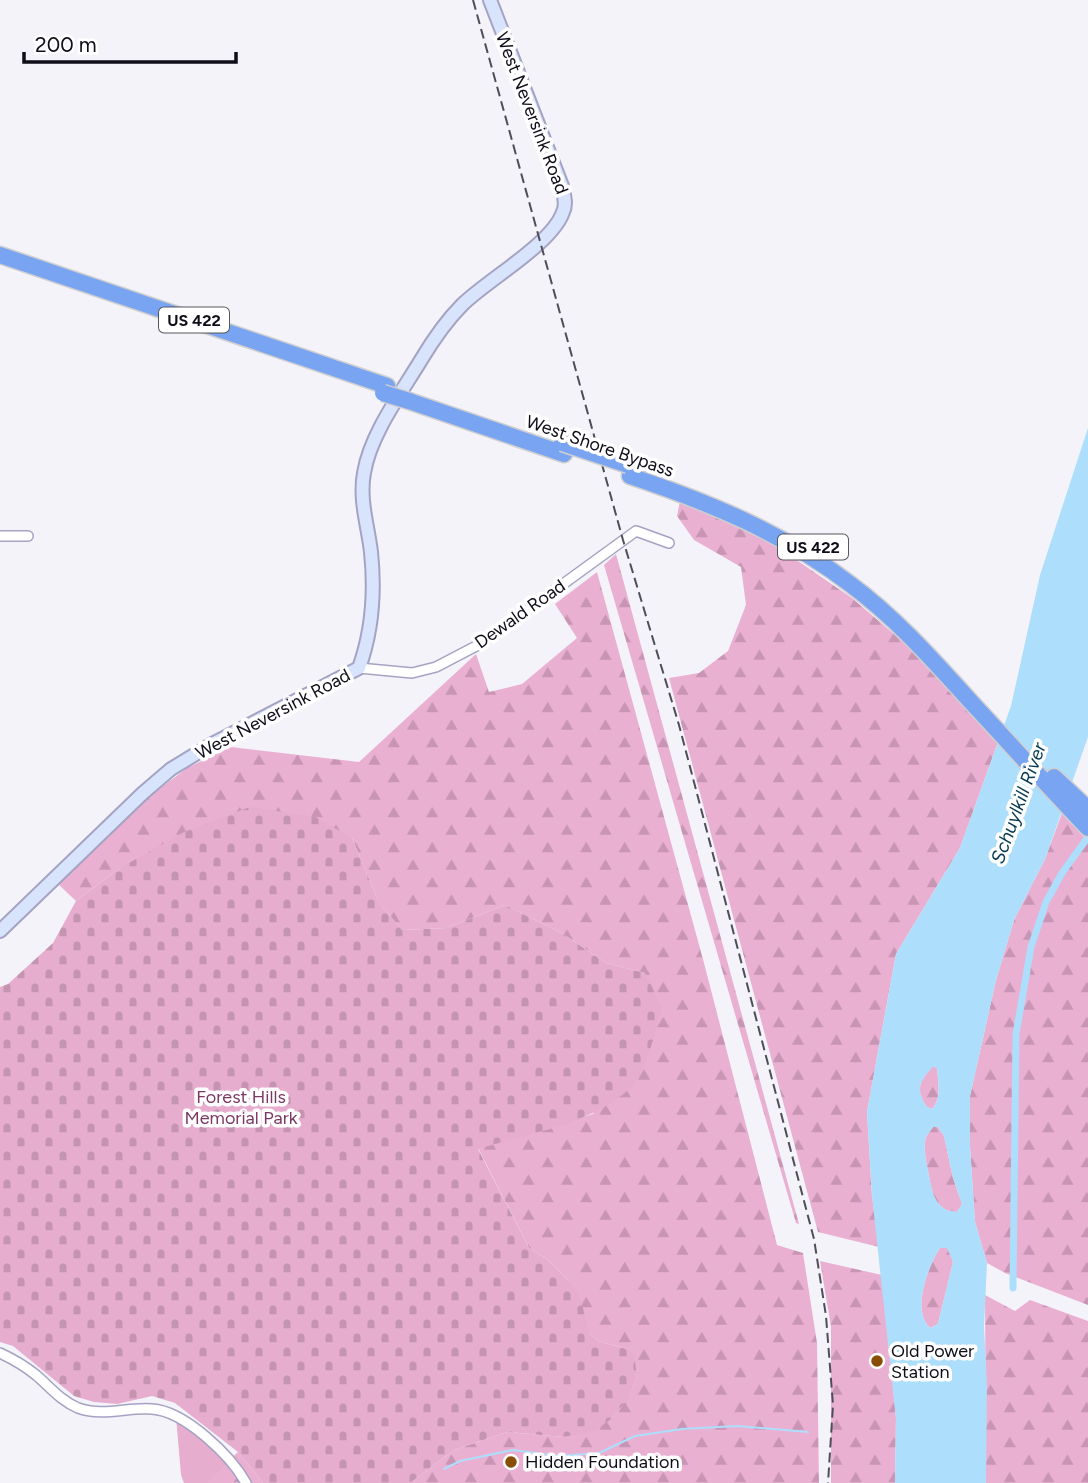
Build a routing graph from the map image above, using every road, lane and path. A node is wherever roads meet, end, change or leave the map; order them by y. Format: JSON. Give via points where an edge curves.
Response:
{"nodes":[{"id":1,"x":490,"y":0,"type":"edge"},
{"id":2,"x":0,"y":255,"type":"edge"},
{"id":3,"x":0,"y":265,"type":"edge"},
{"id":4,"x":385,"y":389,"type":"junction"},
{"id":5,"x":0,"y":536,"type":"edge"},
{"id":6,"x":28,"y":536,"type":"dead end"},
{"id":7,"x":669,"y":543,"type":"dead end"},
{"id":8,"x":359,"y":668,"type":"junction"},
{"id":9,"x":963,"y":686,"type":"junction"},
{"id":10,"x":1088,"y":811,"type":"edge"},
{"id":11,"x":1088,"y":828,"type":"edge"},
{"id":12,"x":0,"y":931,"type":"edge"},
{"id":13,"x":0,"y":1353,"type":"edge"},
{"id":14,"x":246,"y":1483,"type":"edge"}],
"edges":[{"from":1,"to":8,"type":"street","name":"West Neversink Road","via":[[562,186],[565,205],[559,221],[540,242],[466,302],[438,333],[370,451],[363,489],[372,587]]},
{"from":2,"to":4,"type":"highway","name":"West Shore Bypass","number":"US 422"},
{"from":3,"to":4,"type":"highway","name":"West Shore Bypass","number":"US 422"},
{"from":4,"to":9,"type":"highway","name":"West Shore Bypass","number":"US 422","bridge":true,"via":[[629,470],[734,515],[849,583]]},
{"from":5,"to":6,"type":"street"},
{"from":7,"to":8,"type":"street","name":"Dewald Road","via":[[636,531],[482,643],[427,671]]},
{"from":8,"to":12,"type":"street","name":"West Neversink Road","via":[[171,769]]},
{"from":9,"to":10,"type":"highway","name":"West Shore Bypass","number":"US 422"},
{"from":9,"to":11,"type":"highway","name":"West Shore Bypass","number":"US 422"},
{"from":13,"to":14,"type":"street","via":[[76,1407],[171,1413],[227,1456]]}]}
